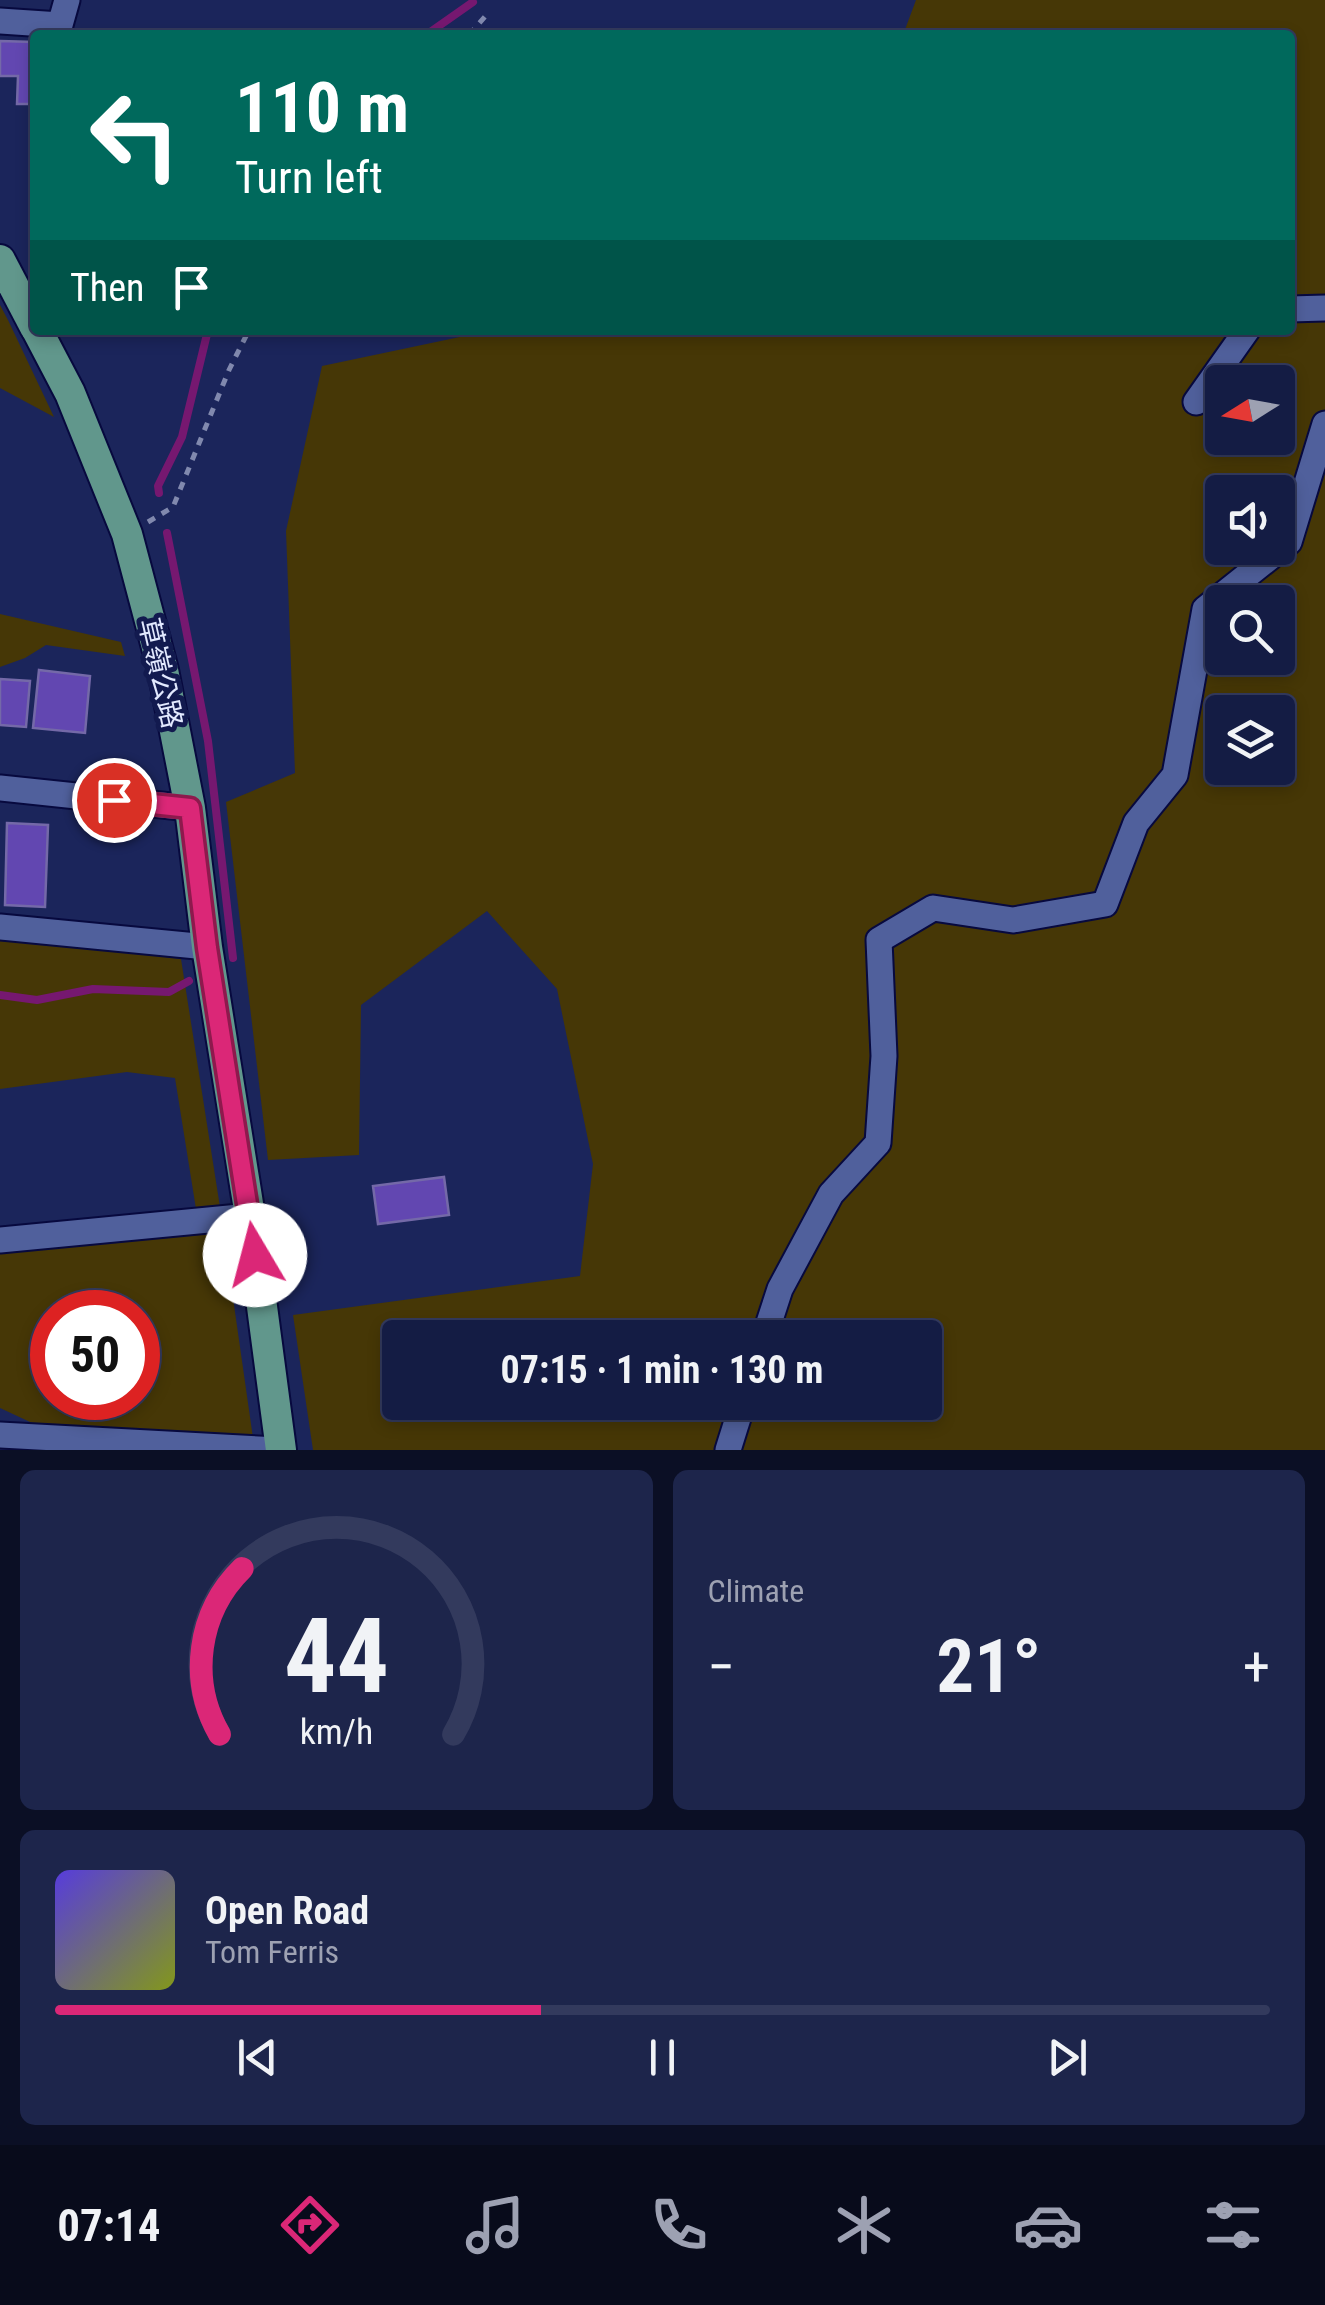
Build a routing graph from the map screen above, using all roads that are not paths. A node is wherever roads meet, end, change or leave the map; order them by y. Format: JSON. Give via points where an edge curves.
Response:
{"nodes":[{"id":1,"x":67,"y":0,"type":"edge"},
{"id":2,"x":0,"y":21,"type":"edge"},
{"id":3,"x":0,"y":260,"type":"edge"},
{"id":4,"x":1325,"y":308,"type":"edge"},
{"id":5,"x":1295,"y":309,"type":"edge"},
{"id":6,"x":30,"y":317,"type":"edge"},
{"id":7,"x":40,"y":335,"type":"edge"},
{"id":8,"x":1243,"y":335,"type":"edge"},
{"id":9,"x":1196,"y":402,"type":"dead end"},
{"id":10,"x":1325,"y":424,"type":"edge"},
{"id":11,"x":0,"y":788,"type":"edge"},
{"id":12,"x":190,"y":808,"type":"junction"},
{"id":13,"x":0,"y":926,"type":"edge"},
{"id":14,"x":207,"y":948,"type":"junction"},
{"id":15,"x":250,"y":1216,"type":"junction"},
{"id":16,"x":0,"y":1240,"type":"edge"},
{"id":17,"x":770,"y":1320,"type":"edge"},
{"id":18,"x":737,"y":1420,"type":"edge"},
{"id":19,"x":0,"y":1434,"type":"edge"},
{"id":20,"x":279,"y":1450,"type":"edge"},
{"id":21,"x":728,"y":1450,"type":"edge"}],
"edges":[{"from":1,"to":2,"type":"street","via":[[60,25]]},
{"from":3,"to":6,"type":"main road","name":"草嶺公路"},
{"from":4,"to":5,"type":"street"},
{"from":7,"to":12,"type":"main road","name":"草嶺公路","via":[[126,534],[163,670]]},
{"from":8,"to":9,"type":"street"},
{"from":10,"to":17,"type":"street","via":[[1289,542],[1205,609],[1175,775],[1136,824],[1105,904],[1013,920],[933,908],[879,940],[884,1056],[878,1143],[831,1194]]},
{"from":11,"to":12,"type":"street"},
{"from":12,"to":14,"type":"main road","name":"草嶺公路"},
{"from":13,"to":14,"type":"street"},
{"from":14,"to":15,"type":"main road","name":"草嶺公路"},
{"from":15,"to":16,"type":"street"},
{"from":15,"to":20,"type":"main road","name":"草嶺公路"},
{"from":18,"to":21,"type":"street"},
{"from":19,"to":20,"type":"street"}]}
